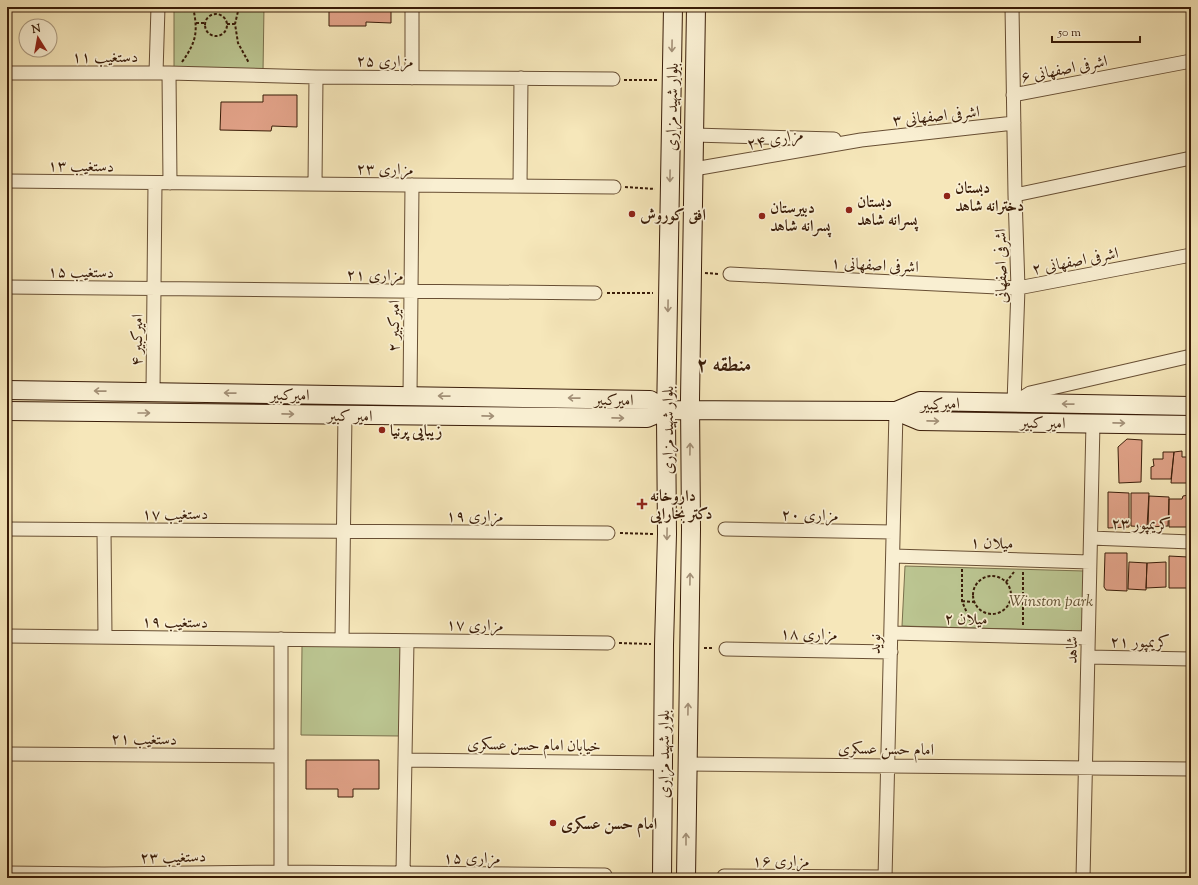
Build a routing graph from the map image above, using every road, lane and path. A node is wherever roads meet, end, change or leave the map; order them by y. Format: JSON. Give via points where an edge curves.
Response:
{"nodes":[{"id":1,"x":158,"y":7,"type":"edge"},
{"id":2,"x":193,"y":7,"type":"edge"},
{"id":3,"x":239,"y":7,"type":"edge"},
{"id":4,"x":412,"y":7,"type":"edge"},
{"id":5,"x":673,"y":7,"type":"edge"},
{"id":6,"x":696,"y":7,"type":"edge"},
{"id":7,"x":1012,"y":7,"type":"edge"},
{"id":8,"x":196,"y":23,"type":"junction"},
{"id":9,"x":205,"y":23,"type":"junction"},
{"id":10,"x":228,"y":24,"type":"junction"},
{"id":11,"x":235,"y":24,"type":"junction"},
{"id":12,"x":1191,"y":60,"type":"edge"},
{"id":13,"x":156,"y":73,"type":"junction"},
{"id":14,"x":170,"y":73,"type":"junction"},
{"id":15,"x":7,"y":74,"type":"edge"},
{"id":16,"x":261,"y":76,"type":"junction"},
{"id":17,"x":316,"y":77,"type":"junction"},
{"id":18,"x":412,"y":78,"type":"junction"},
{"id":19,"x":521,"y":78,"type":"junction"},
{"id":20,"x":613,"y":79,"type":"joint"},
{"id":21,"x":672,"y":80,"type":"junction"},
{"id":22,"x":1013,"y":95,"type":"junction"},
{"id":23,"x":1014,"y":123,"type":"junction"},
{"id":24,"x":694,"y":135,"type":"junction"},
{"id":25,"x":861,"y":140,"type":"junction"},
{"id":26,"x":1191,"y":158,"type":"edge"},
{"id":27,"x":694,"y":169,"type":"junction"},
{"id":28,"x":7,"y":182,"type":"edge"},
{"id":29,"x":155,"y":183,"type":"junction"},
{"id":30,"x":170,"y":183,"type":"junction"},
{"id":31,"x":315,"y":184,"type":"junction"},
{"id":32,"x":412,"y":185,"type":"junction"},
{"id":33,"x":520,"y":186,"type":"junction"},
{"id":34,"x":614,"y":187,"type":"joint"},
{"id":35,"x":670,"y":189,"type":"junction"},
{"id":36,"x":1015,"y":195,"type":"junction"},
{"id":37,"x":1191,"y":255,"type":"edge"},
{"id":38,"x":692,"y":272,"type":"junction"},
{"id":39,"x":730,"y":274,"type":"joint"},
{"id":40,"x":7,"y":287,"type":"edge"},
{"id":41,"x":1018,"y":288,"type":"junction"},
{"id":42,"x":154,"y":289,"type":"junction"},
{"id":43,"x":411,"y":291,"type":"junction"},
{"id":44,"x":595,"y":293,"type":"joint"},
{"id":45,"x":668,"y":294,"type":"junction"},
{"id":46,"x":1191,"y":356,"type":"edge"},
{"id":47,"x":7,"y":390,"type":"edge"},
{"id":48,"x":51,"y":390,"type":"junction"},
{"id":49,"x":153,"y":392,"type":"junction"},
{"id":50,"x":260,"y":394,"type":"junction"},
{"id":51,"x":410,"y":396,"type":"junction"},
{"id":52,"x":1014,"y":403,"type":"junction"},
{"id":53,"x":1191,"y":406,"type":"edge"},
{"id":54,"x":666,"y":410,"type":"junction"},
{"id":55,"x":690,"y":410,"type":"junction"},
{"id":56,"x":7,"y":411,"type":"edge"},
{"id":57,"x":896,"y":411,"type":"junction"},
{"id":58,"x":50,"y":412,"type":"junction"},
{"id":59,"x":259,"y":414,"type":"junction"},
{"id":60,"x":344,"y":414,"type":"junction"},
{"id":61,"x":1093,"y":423,"type":"junction"},
{"id":62,"x":1191,"y":425,"type":"edge"},
{"id":63,"x":7,"y":529,"type":"edge"},
{"id":64,"x":726,"y":529,"type":"dead end"},
{"id":65,"x":104,"y":530,"type":"junction"},
{"id":66,"x":343,"y":531,"type":"junction"},
{"id":67,"x":893,"y":532,"type":"junction"},
{"id":68,"x":608,"y":533,"type":"joint"},
{"id":69,"x":667,"y":534,"type":"junction"},
{"id":70,"x":1091,"y":538,"type":"junction"},
{"id":71,"x":1191,"y":542,"type":"edge"},
{"id":72,"x":893,"y":556,"type":"junction"},
{"id":73,"x":962,"y":558,"type":"junction"},
{"id":74,"x":1023,"y":560,"type":"junction"},
{"id":75,"x":1090,"y":562,"type":"junction"},
{"id":76,"x":962,"y":601,"type":"junction"},
{"id":77,"x":974,"y":602,"type":"junction"},
{"id":78,"x":891,"y":634,"type":"junction"},
{"id":79,"x":976,"y":635,"type":"junction"},
{"id":80,"x":7,"y":636,"type":"edge"},
{"id":81,"x":1023,"y":636,"type":"junction"},
{"id":82,"x":105,"y":637,"type":"junction"},
{"id":83,"x":1088,"y":638,"type":"junction"},
{"id":84,"x":281,"y":639,"type":"junction"},
{"id":85,"x":342,"y":640,"type":"junction"},
{"id":86,"x":407,"y":640,"type":"junction"},
{"id":87,"x":608,"y":643,"type":"joint"},
{"id":88,"x":664,"y":645,"type":"junction"},
{"id":89,"x":689,"y":647,"type":"junction"},
{"id":90,"x":726,"y":649,"type":"joint"},
{"id":91,"x":891,"y":652,"type":"junction"},
{"id":92,"x":1088,"y":657,"type":"junction"},
{"id":93,"x":1191,"y":659,"type":"edge"},
{"id":94,"x":7,"y":754,"type":"edge"},
{"id":95,"x":281,"y":756,"type":"junction"},
{"id":96,"x":405,"y":760,"type":"junction"},
{"id":97,"x":663,"y":763,"type":"junction"},
{"id":98,"x":687,"y":764,"type":"junction"},
{"id":99,"x":888,"y":766,"type":"junction"},
{"id":100,"x":1086,"y":768,"type":"junction"},
{"id":101,"x":1191,"y":769,"type":"edge"},
{"id":102,"x":281,"y":872,"type":"junction"},
{"id":103,"x":7,"y":873,"type":"edge"},
{"id":104,"x":402,"y":873,"type":"junction"},
{"id":105,"x":340,"y":875,"type":"edge"},
{"id":106,"x":605,"y":875,"type":"joint"},
{"id":107,"x":104,"y":876,"type":"edge"},
{"id":108,"x":724,"y":876,"type":"joint"},
{"id":109,"x":662,"y":877,"type":"edge"},
{"id":110,"x":686,"y":878,"type":"edge"},
{"id":111,"x":885,"y":878,"type":"edge"},
{"id":112,"x":1083,"y":878,"type":"edge"}],
"edges":[{"from":1,"to":13,"type":"street"},
{"from":2,"to":8,"type":"path"},
{"from":3,"to":11,"type":"path"},
{"from":4,"to":18,"type":"street"},
{"from":5,"to":21,"type":"street","name":"بلوار شهید مزاری","one_way":true},
{"from":6,"to":24,"type":"street","name":"بلوار شهید مزاری"},
{"from":7,"to":22,"type":"street","name":"اشرفی اصفهانی"},
{"from":8,"to":9,"type":"path"},
{"from":8,"to":14,"type":"path","via":[[195,38],[190,52]]},
{"from":9,"to":10,"type":"path","via":[[213,14],[220,14]]},
{"from":9,"to":10,"type":"path","via":[[210,34],[216,36],[222,34]]},
{"from":10,"to":11,"type":"path"},
{"from":11,"to":16,"type":"path","via":[[238,43],[246,61]]},
{"from":12,"to":22,"type":"street","name":"اشرفی اصفهانی ۶"},
{"from":13,"to":14,"type":"street","name":"مزاری ۲۵"},
{"from":13,"to":15,"type":"street","name":"دستغیب ۱۱"},
{"from":14,"to":16,"type":"street","name":"مزاری ۲۵"},
{"from":14,"to":30,"type":"street"},
{"from":16,"to":17,"type":"street","name":"مزاری ۲۵"},
{"from":17,"to":18,"type":"street","name":"مزاری ۲۵"},
{"from":17,"to":31,"type":"street"},
{"from":18,"to":19,"type":"street","name":"مزاری ۲۵"},
{"from":19,"to":20,"type":"street","name":"مزاری ۲۵"},
{"from":19,"to":33,"type":"street"},
{"from":20,"to":21,"type":"path"},
{"from":21,"to":35,"type":"street","name":"بلوار شهید مزاری","one_way":true},
{"from":22,"to":23,"type":"street","name":"اشرفی اصفهانی"},
{"from":23,"to":25,"type":"street","name":"اشرفی اصفهانی ۳"},
{"from":23,"to":36,"type":"street","name":"اشرفی اصفهانی"},
{"from":24,"to":25,"type":"street"},
{"from":24,"to":27,"type":"street","name":"بلوار شهید مزاری"},
{"from":25,"to":27,"type":"street","name":"مزاری ۲۴"},
{"from":26,"to":36,"type":"street"},
{"from":27,"to":38,"type":"street","name":"بلوار شهید مزاری"},
{"from":28,"to":29,"type":"street","name":"دستغیب ۱۳"},
{"from":29,"to":30,"type":"street","name":"مزاری ۲۳"},
{"from":29,"to":42,"type":"street","name":"امیرکبیر ۴"},
{"from":30,"to":31,"type":"street","name":"مزاری ۲۳"},
{"from":31,"to":32,"type":"street","name":"مزاری ۲۳"},
{"from":32,"to":33,"type":"street","name":"مزاری ۲۳"},
{"from":32,"to":43,"type":"street","name":"امیرکبیر ۲"},
{"from":33,"to":34,"type":"street","name":"مزاری ۲۳"},
{"from":34,"to":35,"type":"path"},
{"from":35,"to":45,"type":"street","name":"بلوار شهید مزاری"},
{"from":36,"to":41,"type":"street","name":"اشرفی اصفهانی"},
{"from":37,"to":41,"type":"street","name":"اشرفی اصفهانی ۲"},
{"from":38,"to":39,"type":"path"},
{"from":38,"to":55,"type":"street","name":"بلوار شهید مزاری"},
{"from":39,"to":41,"type":"street","name":"اشرفی اصفهانی ۱"},
{"from":40,"to":42,"type":"street","name":"دستغیب ۱۵"},
{"from":41,"to":52,"type":"street","name":"اشرفی اصفهانی"},
{"from":42,"to":43,"type":"street","name":"مزاری ۲۱"},
{"from":42,"to":49,"type":"street","name":"امیرکبیر ۴"},
{"from":43,"to":44,"type":"street","name":"مزاری ۲۱"},
{"from":43,"to":51,"type":"street","name":"امیرکبیر ۲"},
{"from":44,"to":45,"type":"path"},
{"from":45,"to":54,"type":"street","name":"بلوار شهید مزاری","one_way":true},
{"from":46,"to":52,"type":"street","via":[[1030,393]]},
{"from":47,"to":48,"type":"street","name":"امیرکبیر"},
{"from":49,"to":48,"type":"street","name":"امیرکبیر","one_way":true},
{"from":48,"to":58,"type":"street"},
{"from":50,"to":49,"type":"street","name":"امیرکبیر","one_way":true},
{"from":50,"to":51,"type":"street","name":"امیرکبیر"},
{"from":50,"to":59,"type":"street"},
{"from":54,"to":51,"type":"street","name":"امیرکبیر","one_way":true,"via":[[650,400]]},
{"from":53,"to":52,"type":"street","name":"امیرکبیر","one_way":true},
{"from":52,"to":57,"type":"street","name":"امیرکبیر","via":[[920,401]]},
{"from":54,"to":55,"type":"street","name":"امیر کبیر"},
{"from":60,"to":54,"type":"street","name":"امیر کبیر","one_way":true,"via":[[648,418]]},
{"from":54,"to":69,"type":"street","name":"بلوار شهید مزاری","one_way":true},
{"from":55,"to":57,"type":"street","name":"امیرکبیر"},
{"from":89,"to":55,"type":"street","name":"بلوار شهید مزاری","one_way":true},
{"from":56,"to":58,"type":"street","name":"امیر کبیر"},
{"from":57,"to":61,"type":"street","name":"امیر کبیر","one_way":true,"via":[[920,421]]},
{"from":57,"to":67,"type":"street","name":"نوید"},
{"from":58,"to":59,"type":"street","name":"امیر کبیر","one_way":true},
{"from":59,"to":60,"type":"street","name":"امیر کبیر","one_way":true},
{"from":60,"to":66,"type":"street"},
{"from":61,"to":62,"type":"street","name":"امیر کبیر","one_way":true},
{"from":61,"to":70,"type":"street","name":"شاهد"},
{"from":63,"to":65,"type":"street","name":"دستغیب ۱۷"},
{"from":64,"to":67,"type":"street","name":"مزاری ۲۰"},
{"from":65,"to":66,"type":"street","name":"دستغیب ۱۷"},
{"from":65,"to":82,"type":"street"},
{"from":66,"to":68,"type":"street","name":"مزاری ۱۹"},
{"from":66,"to":85,"type":"street"},
{"from":67,"to":72,"type":"street","name":"نوید"},
{"from":68,"to":69,"type":"path"},
{"from":69,"to":88,"type":"street","name":"بلوار شهید مزاری"},
{"from":70,"to":71,"type":"street","name":"کریمپور ۲۳"},
{"from":70,"to":75,"type":"street","name":"شاهد"},
{"from":72,"to":73,"type":"street","name":"میلان ۱"},
{"from":72,"to":78,"type":"street","name":"نوید"},
{"from":73,"to":74,"type":"street","name":"میلان ۱"},
{"from":73,"to":76,"type":"path"},
{"from":74,"to":75,"type":"street","name":"میلان ۱"},
{"from":74,"to":81,"type":"path"},
{"from":75,"to":83,"type":"street","name":"شاهد"},
{"from":76,"to":77,"type":"path"},
{"from":76,"to":79,"type":"path"},
{"from":77,"to":77,"type":"path","via":[[977,609],[989,615],[1002,612],[1011,601],[1011,588],[1002,577],[988,575],[976,583],[972,596]]},
{"from":78,"to":79,"type":"street","name":"میلان ۲"},
{"from":78,"to":91,"type":"street","name":"نوید"},
{"from":79,"to":81,"type":"street","name":"میلان ۲"},
{"from":80,"to":82,"type":"street","name":"دستغیب ۱۹"},
{"from":81,"to":83,"type":"street","name":"میلان ۲"},
{"from":82,"to":84,"type":"street","name":"دستغیب ۱۹"},
{"from":83,"to":92,"type":"street","name":"شاهد"},
{"from":84,"to":85,"type":"street","name":"دستغیب ۱۹"},
{"from":84,"to":95,"type":"street"},
{"from":85,"to":86,"type":"street","name":"مزاری ۱۷"},
{"from":86,"to":87,"type":"street","name":"مزاری ۱۷"},
{"from":86,"to":96,"type":"street"},
{"from":87,"to":88,"type":"path"},
{"from":88,"to":97,"type":"street","name":"بلوار شهید مزاری"},
{"from":89,"to":90,"type":"path"},
{"from":98,"to":89,"type":"street","name":"بلوار شهید مزاری","one_way":true},
{"from":90,"to":91,"type":"street","name":"مزاری ۱۸"},
{"from":91,"to":99,"type":"street","name":"نوید"},
{"from":92,"to":93,"type":"street","name":"کریمپور ۲۱"},
{"from":92,"to":100,"type":"street","name":"شاهد"},
{"from":94,"to":95,"type":"street","name":"دستغیب ۲۱"},
{"from":95,"to":102,"type":"street"},
{"from":96,"to":97,"type":"street","name":"خیابان امام حسن عسکری"},
{"from":96,"to":104,"type":"street"},
{"from":97,"to":109,"type":"street","name":"بلوار شهید مزاری"},
{"from":98,"to":99,"type":"street","name":"امام حسن عسکری"},
{"from":110,"to":98,"type":"street","name":"بلوار شهید مزاری","one_way":true},
{"from":99,"to":100,"type":"street","name":"امام حسن عسکری"},
{"from":99,"to":111,"type":"street","name":"نوید"},
{"from":100,"to":101,"type":"street","name":"امام حسن عسکری"},
{"from":100,"to":112,"type":"street","name":"شاهد"},
{"from":102,"to":105,"type":"street","name":"دستغیب ۲۳"},
{"from":102,"to":107,"type":"street","name":"دستغیب ۲۳"},
{"from":103,"to":107,"type":"street","name":"دستغیب ۲۳"},
{"from":104,"to":105,"type":"street","name":"مزاری ۱۵"},
{"from":104,"to":106,"type":"street","name":"مزاری ۱۵"},
{"from":106,"to":109,"type":"path"},
{"from":108,"to":110,"type":"path"},
{"from":108,"to":111,"type":"street","name":"مزاری ۱۶"}]}
